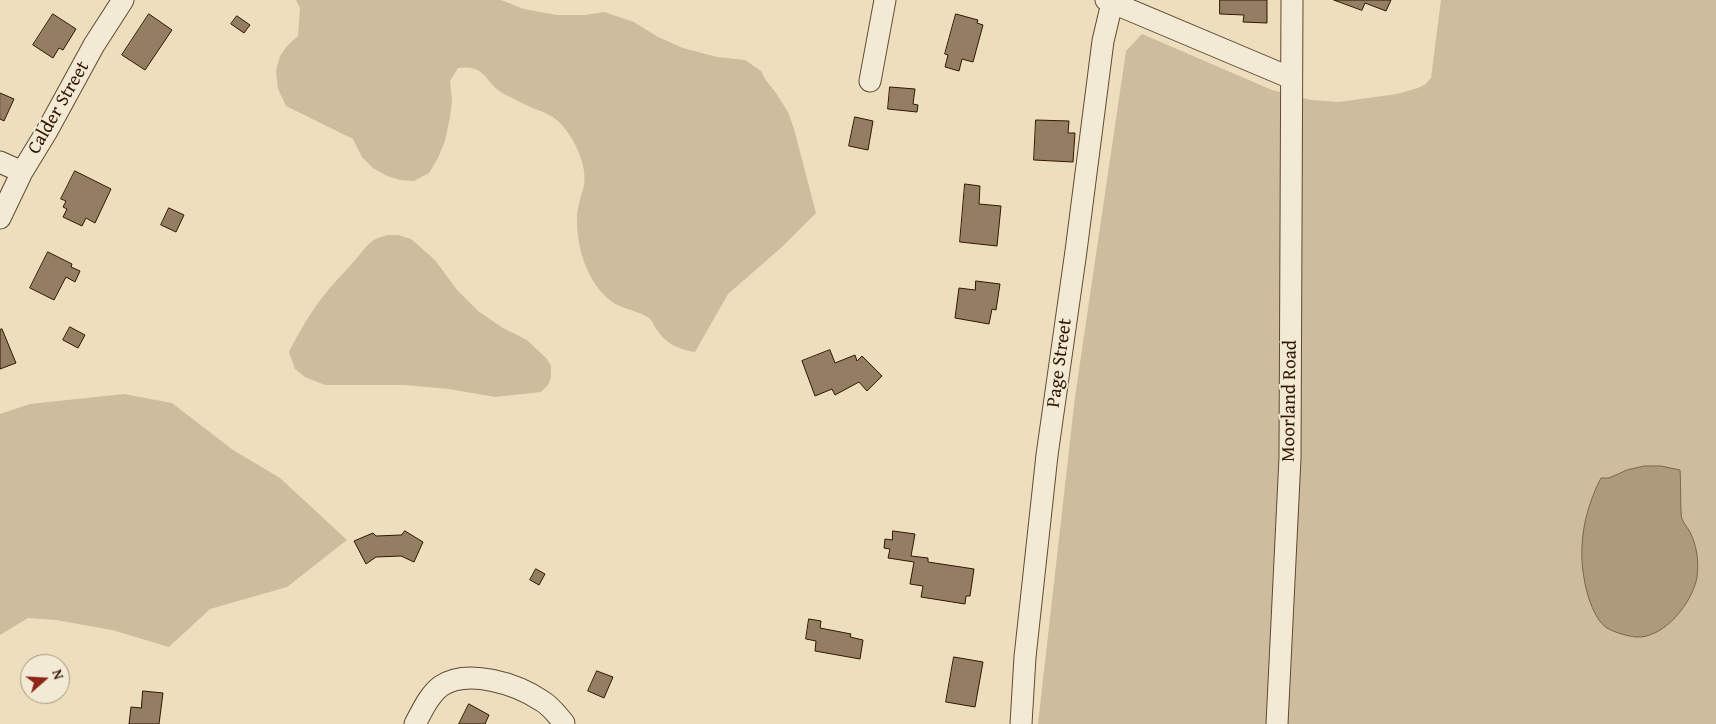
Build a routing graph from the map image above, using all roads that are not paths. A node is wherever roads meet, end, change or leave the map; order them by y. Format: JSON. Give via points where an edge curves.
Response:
{"nodes":[{"id":1,"x":123,"y":0,"type":"edge"},
{"id":2,"x":885,"y":0,"type":"edge"},
{"id":3,"x":1292,"y":0,"type":"edge"},
{"id":4,"x":1109,"y":1,"type":"edge"},
{"id":5,"x":1292,"y":78,"type":"junction"},
{"id":6,"x":870,"y":81,"type":"dead end"},
{"id":7,"x":0,"y":162,"type":"edge"},
{"id":8,"x":22,"y":172,"type":"junction"},
{"id":9,"x":0,"y":218,"type":"edge"},
{"id":10,"x":415,"y":724,"type":"edge"},
{"id":11,"x":568,"y":724,"type":"edge"},
{"id":12,"x":1021,"y":724,"type":"edge"},
{"id":13,"x":1277,"y":724,"type":"edge"}],
"edges":[{"from":1,"to":8,"type":"street","name":"Calder Street"},
{"from":2,"to":6,"type":"street"},
{"from":3,"to":5,"type":"street","name":"Moorland Road"},
{"from":4,"to":5,"type":"street"},
{"from":4,"to":12,"type":"street","name":"Page Street","via":[[1047,454]]},
{"from":5,"to":13,"type":"street","name":"Moorland Road","via":[[1290,458]]},
{"from":7,"to":8,"type":"street"},
{"from":8,"to":9,"type":"street","name":"Calder Street"},
{"from":10,"to":11,"type":"street","via":[[441,686],[475,677],[531,694]]}]}
